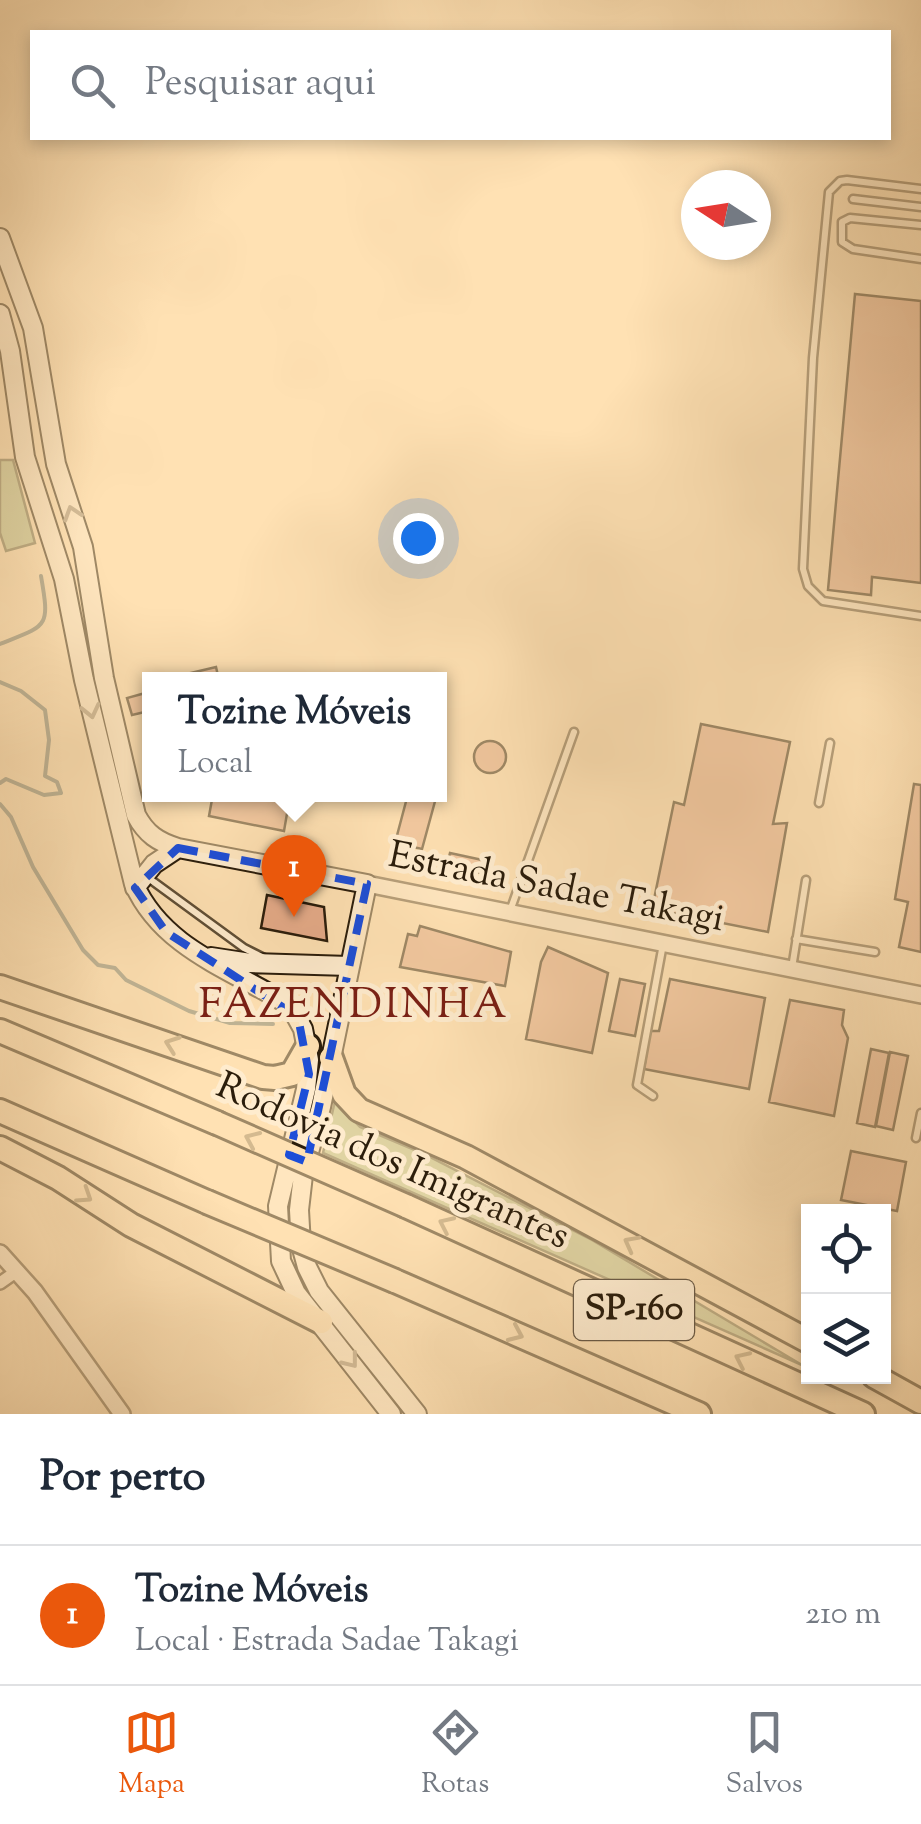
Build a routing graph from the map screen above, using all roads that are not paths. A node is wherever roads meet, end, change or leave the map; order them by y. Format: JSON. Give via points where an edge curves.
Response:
{"nodes":[{"id":1,"x":921,"y":189,"type":"edge"},
{"id":2,"x":852,"y":199,"type":"dead end"},
{"id":3,"x":921,"y":207,"type":"edge"},
{"id":4,"x":921,"y":226,"type":"edge"},
{"id":5,"x":0,"y":238,"type":"edge"},
{"id":6,"x":921,"y":259,"type":"edge"},
{"id":7,"x":0,"y":314,"type":"edge"},
{"id":8,"x":921,"y":616,"type":"edge"},
{"id":9,"x":574,"y":732,"type":"dead end"},
{"id":10,"x":830,"y":743,"type":"dead end"},
{"id":11,"x":819,"y":803,"type":"dead end"},
{"id":12,"x":178,"y":848,"type":"junction"},
{"id":13,"x":806,"y":880,"type":"dead end"},
{"id":14,"x":139,"y":881,"type":"junction"},
{"id":15,"x":367,"y":884,"type":"junction"},
{"id":16,"x":510,"y":912,"type":"junction"},
{"id":17,"x":796,"y":939,"type":"junction"},
{"id":18,"x":663,"y":943,"type":"junction"},
{"id":19,"x":875,"y":952,"type":"dead end"},
{"id":20,"x":201,"y":955,"type":"junction"},
{"id":21,"x":280,"y":965,"type":"junction"},
{"id":22,"x":349,"y":966,"type":"junction"},
{"id":23,"x":792,"y":969,"type":"junction"},
{"id":24,"x":0,"y":987,"type":"edge"},
{"id":25,"x":921,"y":995,"type":"edge"},
{"id":26,"x":0,"y":1031,"type":"edge"},
{"id":27,"x":308,"y":1046,"type":"junction"},
{"id":28,"x":331,"y":1058,"type":"junction"},
{"id":29,"x":654,"y":1096,"type":"dead end"},
{"id":30,"x":0,"y":1111,"type":"edge"},
{"id":31,"x":921,"y":1113,"type":"edge"},
{"id":32,"x":916,"y":1138,"type":"dead end"},
{"id":33,"x":0,"y":1148,"type":"edge"},
{"id":34,"x":0,"y":1253,"type":"edge"},
{"id":35,"x":17,"y":1271,"type":"junction"},
{"id":36,"x":0,"y":1283,"type":"edge"},
{"id":37,"x":321,"y":1322,"type":"junction"},
{"id":38,"x":801,"y":1337,"type":"edge"},
{"id":39,"x":888,"y":1384,"type":"edge"},
{"id":40,"x":921,"y":1402,"type":"edge"},
{"id":41,"x":122,"y":1414,"type":"edge"},
{"id":42,"x":391,"y":1414,"type":"edge"},
{"id":43,"x":417,"y":1414,"type":"edge"},
{"id":44,"x":699,"y":1414,"type":"edge"},
{"id":45,"x":862,"y":1414,"type":"edge"}],
"edges":[{"from":1,"to":8,"type":"lane","via":[[847,180],[829,192],[803,569],[808,586],[824,600]]},
{"from":2,"to":3,"type":"lane"},
{"from":4,"to":6,"type":"lane","via":[[845,218],[840,234],[852,249]]},
{"from":12,"to":5,"type":"main road","one_way":true,"via":[[150,836],[136,815],[32,328]]},
{"from":7,"to":14,"type":"main road","one_way":true,"via":[[25,456],[64,579],[126,862]]},
{"from":9,"to":16,"type":"lane"},
{"from":10,"to":11,"type":"lane"},
{"from":12,"to":14,"type":"main road"},
{"from":12,"to":15,"type":"main road","name":"Estrada Sadae Takagi"},
{"from":13,"to":17,"type":"lane"},
{"from":14,"to":20,"type":"main road","via":[[160,926]]},
{"from":14,"to":21,"type":"lane"},
{"from":15,"to":16,"type":"street","name":"Estrada Sadae Takagi"},
{"from":15,"to":22,"type":"main road"},
{"from":16,"to":18,"type":"street","name":"Estrada Sadae Takagi"},
{"from":17,"to":19,"type":"lane"},
{"from":17,"to":23,"type":"lane"},
{"from":18,"to":23,"type":"street","name":"Estrada Sadae Takagi"},
{"from":18,"to":29,"type":"lane","via":[[637,1085]]},
{"from":20,"to":21,"type":"main road"},
{"from":20,"to":27,"type":"main road","via":[[276,997],[298,1016]]},
{"from":21,"to":22,"type":"main road"},
{"from":22,"to":28,"type":"main road"},
{"from":23,"to":25,"type":"street","name":"Estrada Sadae Takagi"},
{"from":27,"to":24,"type":"highway","one_way":true,"via":[[292,1074],[263,1077]]},
{"from":45,"to":26,"type":"highway","name":"Rodovia dos Imigrantes","number":"SP-160","one_way":true,"bridge":true},
{"from":27,"to":37,"type":"main road","via":[[306,1090],[283,1176],[278,1249],[288,1280]]},
{"from":38,"to":28,"type":"highway","one_way":true,"via":[[466,1157],[359,1110],[344,1094]]},
{"from":28,"to":43,"type":"main road","via":[[300,1192],[303,1256],[319,1291]]},
{"from":30,"to":44,"type":"highway","number":"SP-160","one_way":true,"bridge":true},
{"from":31,"to":32,"type":"lane"},
{"from":33,"to":37,"type":"highway","one_way":true,"via":[[131,1225]]},
{"from":34,"to":35,"type":"street"},
{"from":35,"to":36,"type":"street"},
{"from":35,"to":41,"type":"street"},
{"from":37,"to":42,"type":"main road","one_way":true},
{"from":39,"to":40,"type":"highway"}]}
